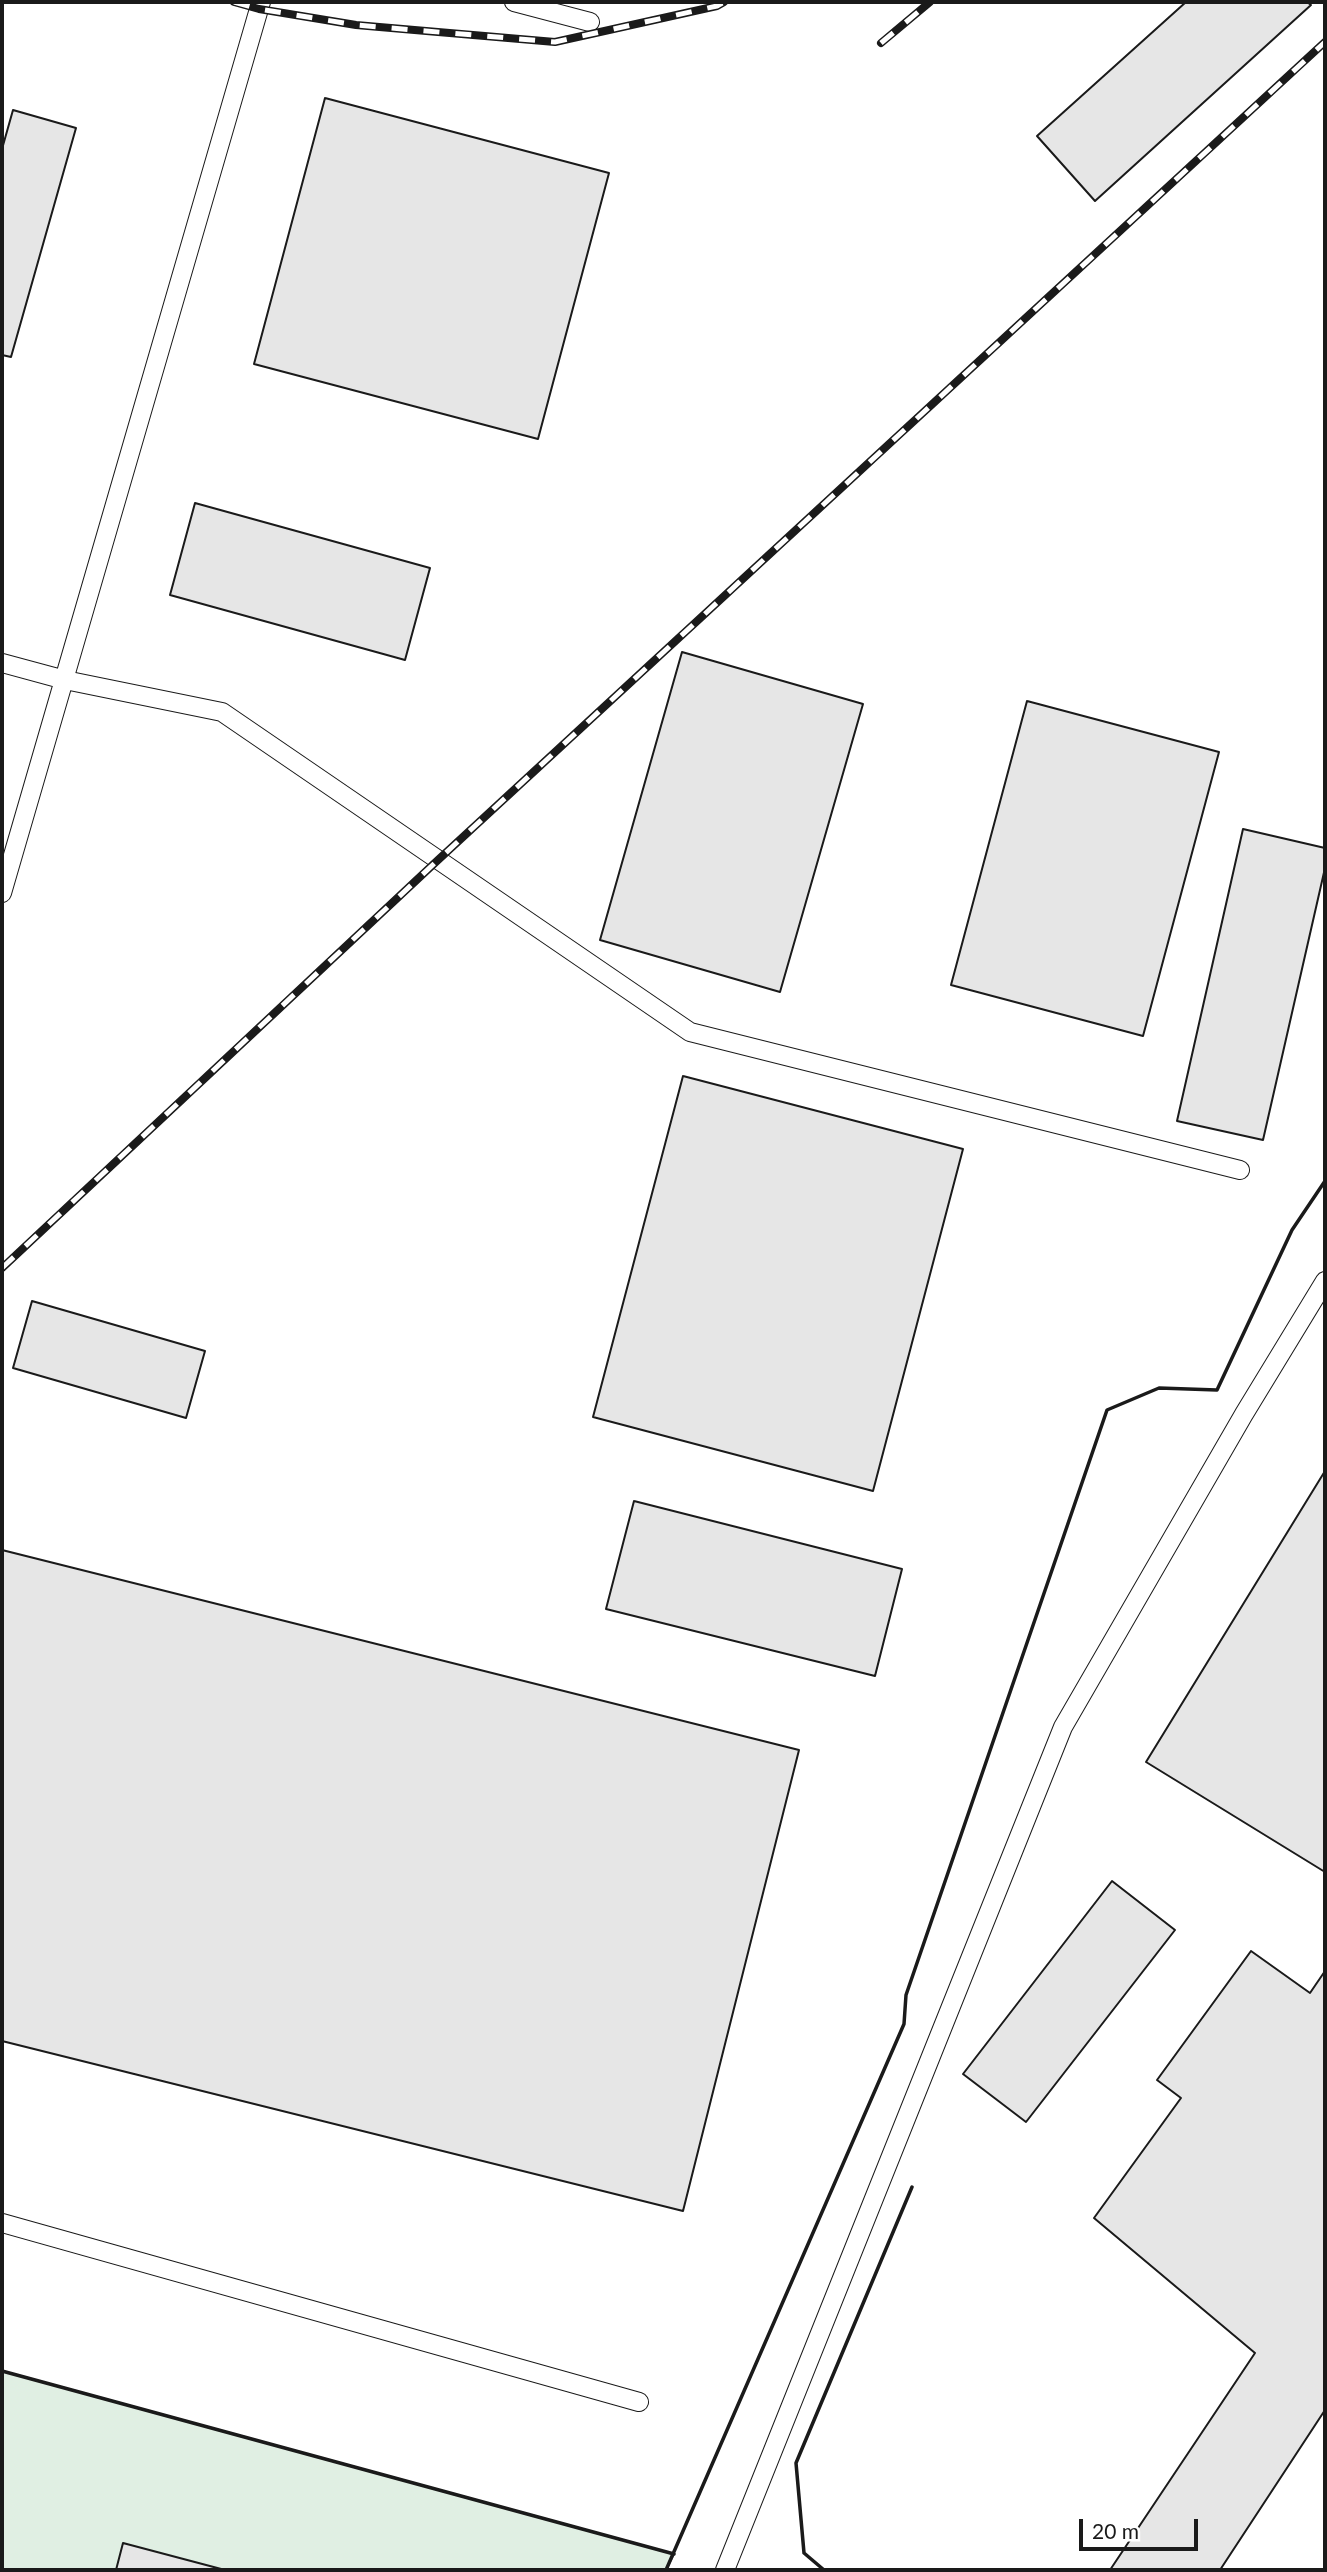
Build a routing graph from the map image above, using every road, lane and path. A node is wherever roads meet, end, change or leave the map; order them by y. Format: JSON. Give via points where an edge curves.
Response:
{"nodes":[{"id":1,"x":261,"y":2,"type":"edge"},
{"id":2,"x":514,"y":2,"type":"edge"},
{"id":3,"x":590,"y":22,"type":"dead end"},
{"id":4,"x":2,"y":663,"type":"edge"},
{"id":5,"x":65,"y":680,"type":"junction"},
{"id":6,"x":2,"y":893,"type":"edge"},
{"id":7,"x":1240,"y":1170,"type":"dead end"},
{"id":8,"x":1325,"y":1281,"type":"edge"},
{"id":9,"x":2,"y":2223,"type":"edge"},
{"id":10,"x":639,"y":2402,"type":"dead end"},
{"id":11,"x":725,"y":2570,"type":"edge"}],
"edges":[{"from":1,"to":5,"type":"lane"},
{"from":2,"to":3,"type":"lane"},
{"from":4,"to":5,"type":"lane"},
{"from":5,"to":6,"type":"lane"},
{"from":5,"to":7,"type":"lane","via":[[222,712],[690,1032]]},
{"from":8,"to":11,"type":"lane","via":[[1063,1727]]},
{"from":9,"to":10,"type":"lane"}]}
